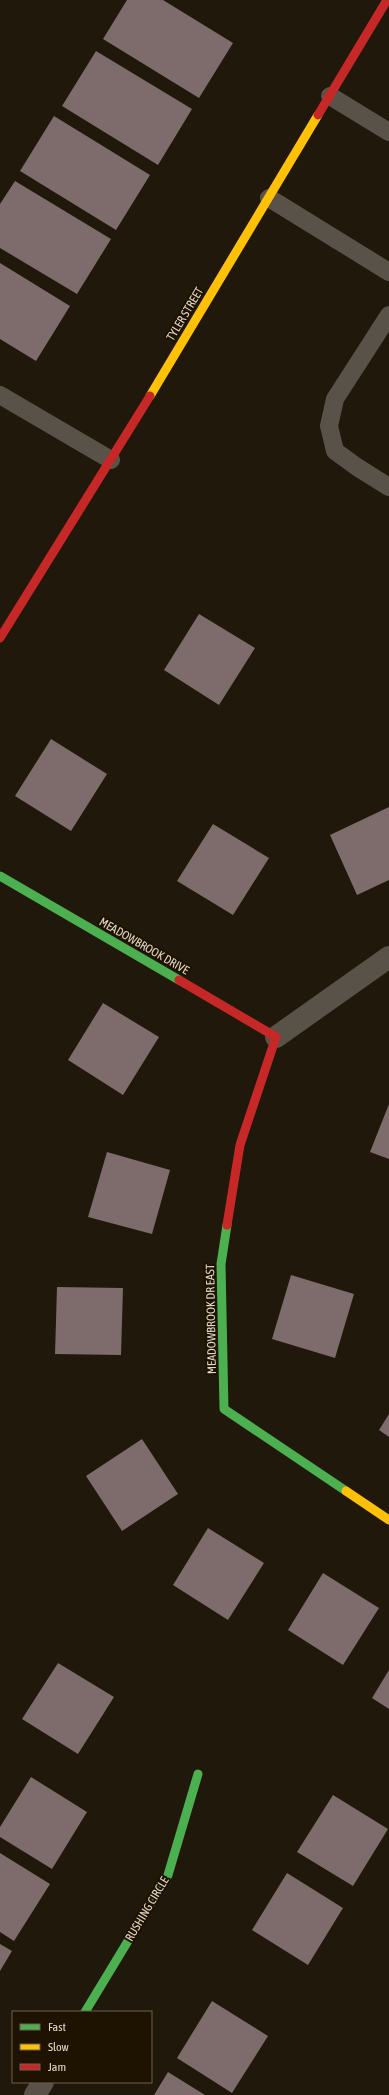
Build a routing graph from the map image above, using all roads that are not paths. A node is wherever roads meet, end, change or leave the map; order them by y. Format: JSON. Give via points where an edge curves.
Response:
{"nodes":[{"id":1,"x":387,"y":0,"type":"edge"},
{"id":2,"x":330,"y":96,"type":"junction"},
{"id":3,"x":389,"y":132,"type":"edge"},
{"id":4,"x":269,"y":198,"type":"junction"},
{"id":5,"x":389,"y":272,"type":"edge"},
{"id":6,"x":389,"y":315,"type":"edge"},
{"id":7,"x":0,"y":395,"type":"edge"},
{"id":8,"x":111,"y":460,"type":"junction"},
{"id":9,"x":389,"y":487,"type":"edge"},
{"id":10,"x":0,"y":638,"type":"edge"},
{"id":11,"x":0,"y":876,"type":"edge"},
{"id":12,"x":389,"y":957,"type":"edge"},
{"id":13,"x":276,"y":1037,"type":"junction"},
{"id":14,"x":389,"y":1520,"type":"edge"},
{"id":15,"x":198,"y":1774,"type":"dead end"},
{"id":16,"x":86,"y":2011,"type":"edge"},
{"id":17,"x":41,"y":2083,"type":"edge"},
{"id":18,"x":35,"y":2095,"type":"edge"}],
"edges":[{"from":1,"to":2,"type":"street","name":"TYLER STREET"},
{"from":2,"to":3,"type":"lane"},
{"from":2,"to":4,"type":"street","name":"TYLER STREET"},
{"from":4,"to":5,"type":"lane"},
{"from":4,"to":8,"type":"street","name":"TYLER STREET"},
{"from":6,"to":9,"type":"lane","via":[[335,399],[329,426],[335,451]]},
{"from":7,"to":8,"type":"lane"},
{"from":8,"to":10,"type":"street","name":"TYLER STREET"},
{"from":11,"to":13,"type":"street","name":"MEADOWBROOK DRIVE"},
{"from":12,"to":13,"type":"street"},
{"from":13,"to":14,"type":"street","name":"MEADOWBROOK DR EAST","via":[[240,1144],[221,1264],[224,1409]]},
{"from":15,"to":16,"type":"street","name":"RUSHING CIRCLE","via":[[168,1875]]},
{"from":17,"to":18,"type":"street"}]}
